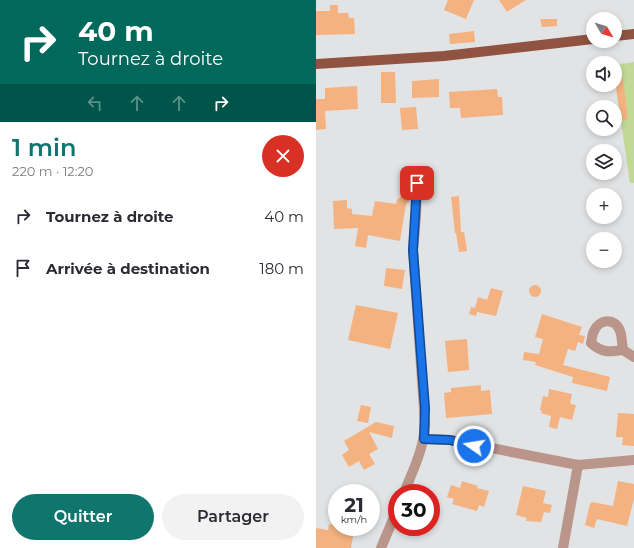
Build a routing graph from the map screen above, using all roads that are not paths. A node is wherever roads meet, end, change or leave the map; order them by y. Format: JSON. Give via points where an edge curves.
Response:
{"nodes":[{"id":1,"x":634,"y":34,"type":"edge"},
{"id":2,"x":622,"y":35,"type":"edge"},
{"id":3,"x":586,"y":39,"type":"edge"},
{"id":4,"x":316,"y":64,"type":"edge"},
{"id":5,"x":417,"y":183,"type":"dead end"},
{"id":6,"x":622,"y":350,"type":"dead end"},
{"id":7,"x":634,"y":357,"type":"edge"},
{"id":8,"x":424,"y":439,"type":"junction"},
{"id":9,"x":634,"y":460,"type":"edge"},
{"id":10,"x":578,"y":465,"type":"junction"},
{"id":11,"x":408,"y":484,"type":"edge"},
{"id":12,"x":388,"y":531,"type":"edge"},
{"id":13,"x":381,"y":548,"type":"edge"},
{"id":14,"x":563,"y":548,"type":"edge"}],
"edges":[{"from":1,"to":2,"type":"main road"},
{"from":3,"to":4,"type":"main road","via":[[444,56]]},
{"from":5,"to":8,"type":"street","via":[[413,250],[425,408]]},
{"from":6,"to":7,"type":"street"},
{"from":8,"to":10,"type":"street","via":[[450,440]]},
{"from":8,"to":11,"type":"street"},
{"from":9,"to":10,"type":"street"},
{"from":10,"to":14,"type":"street"},
{"from":12,"to":13,"type":"street"}]}
